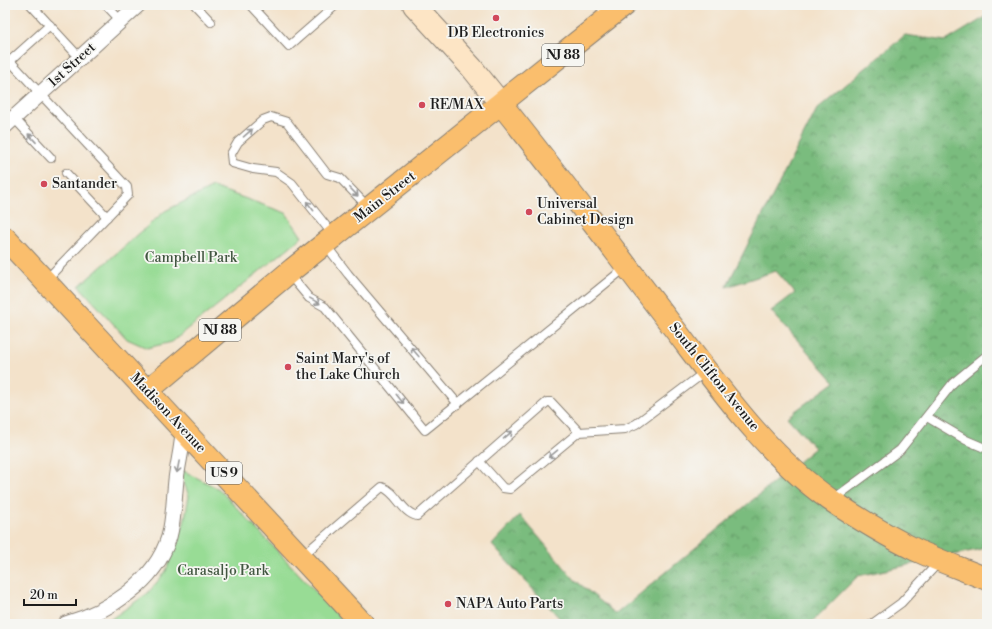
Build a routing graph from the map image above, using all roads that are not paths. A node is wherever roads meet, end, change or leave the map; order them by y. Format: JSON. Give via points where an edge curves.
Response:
{"nodes":[{"id":1,"x":31,"y":5,"type":"edge"},
{"id":2,"x":106,"y":5,"type":"edge"},
{"id":3,"x":138,"y":5,"type":"edge"},
{"id":4,"x":195,"y":5,"type":"edge"},
{"id":5,"x":251,"y":5,"type":"edge"},
{"id":6,"x":336,"y":5,"type":"edge"},
{"id":7,"x":414,"y":5,"type":"edge"},
{"id":8,"x":611,"y":9,"type":"edge"},
{"id":9,"x":121,"y":21,"type":"junction"},
{"id":10,"x":211,"y":22,"type":"dead end"},
{"id":11,"x":50,"y":25,"type":"junction"},
{"id":12,"x":7,"y":58,"type":"edge"},
{"id":13,"x":80,"y":58,"type":"junction"},
{"id":14,"x":40,"y":94,"type":"junction"},
{"id":15,"x":501,"y":104,"type":"junction"},
{"id":16,"x":8,"y":122,"type":"edge"},
{"id":17,"x":51,"y":158,"type":"dead end"},
{"id":18,"x":66,"y":173,"type":"dead end"},
{"id":19,"x":369,"y":209,"type":"junction"},
{"id":20,"x":107,"y":217,"type":"junction"},
{"id":21,"x":5,"y":238,"type":"edge"},
{"id":22,"x":329,"y":240,"type":"junction"},
{"id":23,"x":627,"y":266,"type":"junction"},
{"id":24,"x":288,"y":273,"type":"junction"},
{"id":25,"x":45,"y":282,"type":"junction"},
{"id":26,"x":987,"y":355,"type":"edge"},
{"id":27,"x":707,"y":371,"type":"junction"},
{"id":28,"x":147,"y":391,"type":"junction"},
{"id":29,"x":458,"y":404,"type":"junction"},
{"id":30,"x":927,"y":417,"type":"junction"},
{"id":31,"x":183,"y":429,"type":"junction"},
{"id":32,"x":579,"y":432,"type":"junction"},
{"id":33,"x":987,"y":449,"type":"edge"},
{"id":34,"x":479,"y":461,"type":"junction"},
{"id":35,"x":831,"y":500,"type":"junction"},
{"id":36,"x":301,"y":556,"type":"junction"},
{"id":37,"x":941,"y":560,"type":"junction"},
{"id":38,"x":987,"y":578,"type":"edge"},
{"id":39,"x":882,"y":621,"type":"edge"},
{"id":40,"x":66,"y":624,"type":"edge"},
{"id":41,"x":363,"y":624,"type":"edge"},
{"id":42,"x":872,"y":624,"type":"edge"}],
"edges":[{"from":1,"to":11,"type":"lane"},
{"from":2,"to":9,"type":"lane"},
{"from":3,"to":9,"type":"street","name":"1st Street"},
{"from":4,"to":10,"type":"lane"},
{"from":5,"to":6,"type":"lane","via":[[289,46]]},
{"from":7,"to":15,"type":"street"},
{"from":8,"to":15,"type":"main road","name":"Main Street","number":"NJ 88"},
{"from":9,"to":13,"type":"street","name":"1st Street"},
{"from":11,"to":12,"type":"lane"},
{"from":11,"to":13,"type":"lane"},
{"from":12,"to":14,"type":"lane"},
{"from":13,"to":14,"type":"street","name":"1st Street"},
{"from":14,"to":16,"type":"street","name":"1st Street"},
{"from":14,"to":20,"type":"lane","via":[[127,187],[128,195]]},
{"from":15,"to":19,"type":"main road","name":"Main Street","number":"NJ 88"},
{"from":15,"to":23,"type":"main road","name":"South Clifton Avenue","via":[[556,171]]},
{"from":17,"to":16,"type":"lane","one_way":true},
{"from":18,"to":20,"type":"lane"},
{"from":19,"to":22,"type":"main road","name":"Main Street","number":"NJ 88"},
{"from":22,"to":19,"type":"lane","one_way":true,"via":[[292,184],[276,172],[232,163],[230,154],[238,142],[263,120],[271,117],[287,122],[327,174],[340,178]]},
{"from":20,"to":25,"type":"lane"},
{"from":21,"to":25,"type":"main road","name":"Madison Avenue","number":"US 9"},
{"from":22,"to":24,"type":"main road","name":"Main Street","number":"NJ 88"},
{"from":29,"to":22,"type":"lane","one_way":true,"via":[[348,274]]},
{"from":23,"to":27,"type":"main road","name":"South Clifton Avenue"},
{"from":23,"to":29,"type":"lane"},
{"from":24,"to":28,"type":"main road","name":"Main Street","number":"NJ 88"},
{"from":24,"to":29,"type":"lane","one_way":true,"via":[[309,298],[325,307],[425,430]]},
{"from":25,"to":28,"type":"main road","name":"Madison Avenue","number":"US 9"},
{"from":26,"to":30,"type":"lane","via":[[953,383]]},
{"from":27,"to":32,"type":"lane","via":[[636,424],[625,429]]},
{"from":27,"to":35,"type":"main road","name":"South Clifton Avenue","via":[[760,435],[795,470]]},
{"from":28,"to":31,"type":"main road","name":"Madison Avenue","number":"US 9"},
{"from":30,"to":33,"type":"lane"},
{"from":30,"to":35,"type":"lane","via":[[900,450]]},
{"from":31,"to":36,"type":"main road","name":"Madison Avenue","number":"US 9"},
{"from":31,"to":40,"type":"street","one_way":true,"via":[[169,537],[160,557],[135,589],[109,605]]},
{"from":32,"to":34,"type":"lane","one_way":true,"via":[[510,489],[503,488]]},
{"from":34,"to":32,"type":"lane","one_way":true,"via":[[547,402],[551,402]]},
{"from":34,"to":36,"type":"lane","via":[[417,516],[409,514],[388,489],[382,487]]},
{"from":35,"to":37,"type":"main road","name":"South Clifton Avenue","via":[[894,539]]},
{"from":36,"to":41,"type":"main road","name":"Madison Avenue","number":"US 9"},
{"from":37,"to":38,"type":"main road","name":"South Clifton Avenue"},
{"from":37,"to":39,"type":"lane"},
{"from":39,"to":42,"type":"lane"}]}
